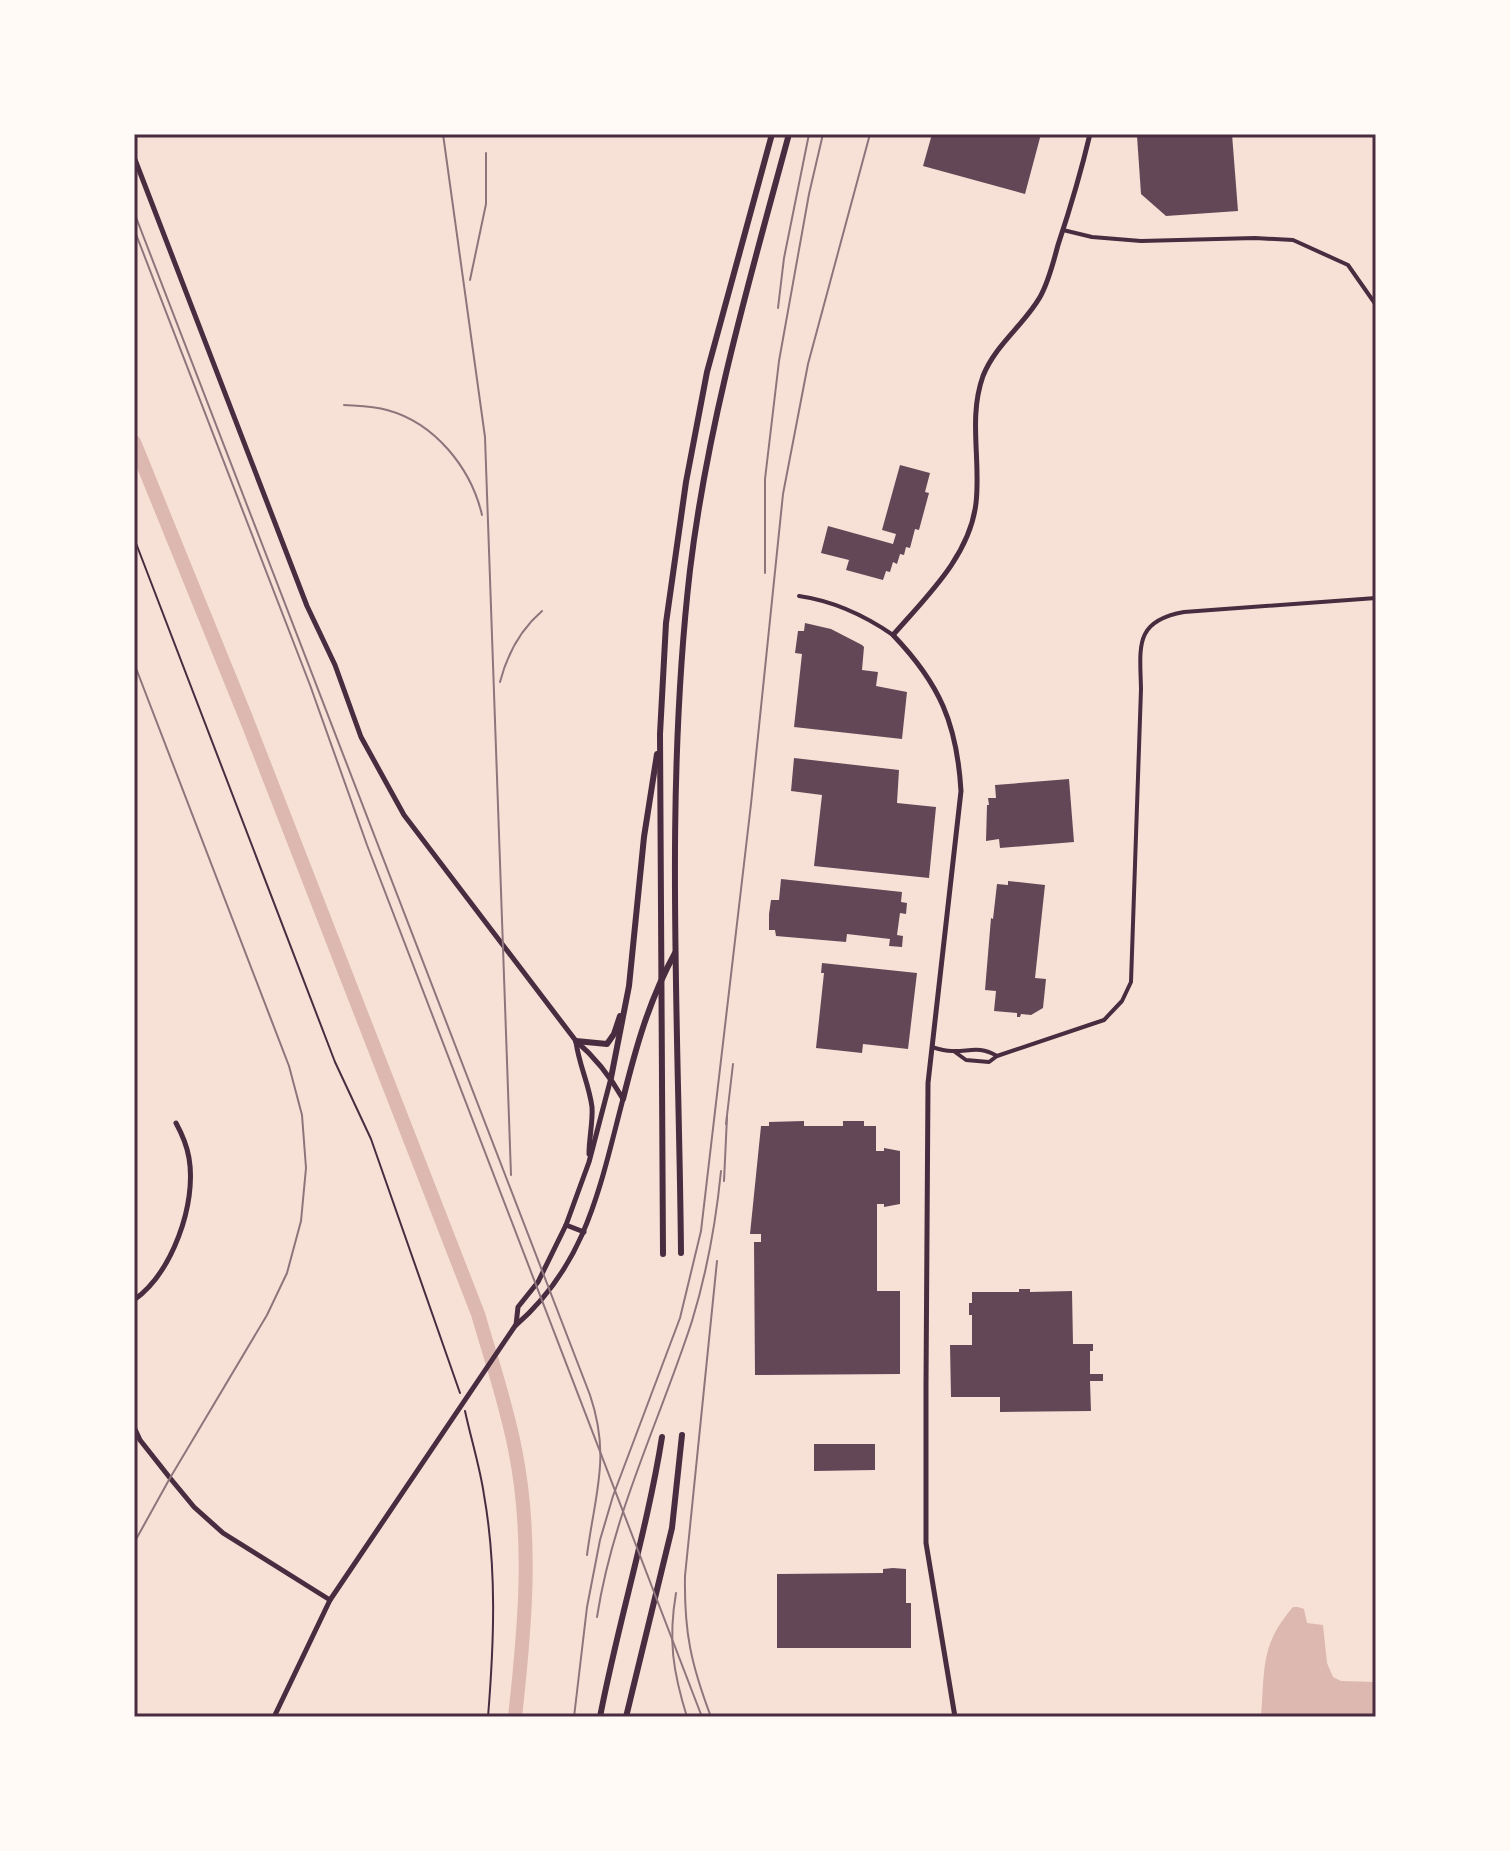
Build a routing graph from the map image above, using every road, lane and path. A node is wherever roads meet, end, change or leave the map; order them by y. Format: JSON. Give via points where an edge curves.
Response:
{"nodes":[{"id":1,"x":772,"y":134,"type":"edge"},
{"id":2,"x":789,"y":134,"type":"edge"},
{"id":3,"x":1090,"y":134,"type":"edge"},
{"id":4,"x":134,"y":157,"type":"edge"},
{"id":5,"x":1063,"y":230,"type":"junction"},
{"id":6,"x":1376,"y":305,"type":"edge"},
{"id":7,"x":134,"y":538,"type":"edge"},
{"id":8,"x":799,"y":596,"type":"dead end"},
{"id":9,"x":1376,"y":598,"type":"edge"},
{"id":10,"x":893,"y":635,"type":"junction"},
{"id":11,"x":660,"y":734,"type":"junction"},
{"id":12,"x":677,"y":950,"type":"junction"},
{"id":13,"x":659,"y":982,"type":"junction"},
{"id":14,"x":629,"y":986,"type":"junction"},
{"id":15,"x":576,"y":1041,"type":"junction"},
{"id":16,"x":932,"y":1047,"type":"junction"},
{"id":17,"x":955,"y":1052,"type":"junction"},
{"id":18,"x":997,"y":1056,"type":"junction"},
{"id":19,"x":611,"y":1078,"type":"junction"},
{"id":20,"x":623,"y":1099,"type":"junction"},
{"id":21,"x":176,"y":1123,"type":"dead end"},
{"id":22,"x":589,"y":1162,"type":"junction"},
{"id":23,"x":566,"y":1225,"type":"junction"},
{"id":24,"x":584,"y":1232,"type":"junction"},
{"id":25,"x":681,"y":1253,"type":"dead end"},
{"id":26,"x":663,"y":1254,"type":"dead end"},
{"id":27,"x":134,"y":1300,"type":"edge"},
{"id":28,"x":515,"y":1326,"type":"junction"},
{"id":29,"x":457,"y":1384,"type":"dead end"},
{"id":30,"x":468,"y":1424,"type":"dead end"},
{"id":31,"x":134,"y":1427,"type":"edge"},
{"id":32,"x":682,"y":1435,"type":"dead end"},
{"id":33,"x":662,"y":1437,"type":"dead end"},
{"id":34,"x":330,"y":1600,"type":"junction"},
{"id":35,"x":274,"y":1717,"type":"edge"},
{"id":36,"x":488,"y":1717,"type":"edge"},
{"id":37,"x":600,"y":1717,"type":"edge"},
{"id":38,"x":626,"y":1717,"type":"edge"},
{"id":39,"x":955,"y":1717,"type":"edge"}],
"edges":[{"from":1,"to":11,"type":"main road","via":[[707,372],[694,439],[666,623]]},
{"from":2,"to":12,"type":"main road","via":[[724,377],[702,483],[677,738]]},
{"from":3,"to":5,"type":"main road"},
{"from":4,"to":15,"type":"main road","via":[[361,737],[424,844]]},
{"from":5,"to":6,"type":"street","via":[[1141,241],[1293,240],[1348,265]]},
{"from":5,"to":10,"type":"main road","via":[[1040,297],[984,374],[974,422],[976,502],[965,541],[937,585]]},
{"from":7,"to":29,"type":"path","via":[[335,1062],[371,1139]]},
{"from":8,"to":10,"type":"street","via":[[831,602]]},
{"from":9,"to":18,"type":"street","via":[[1184,612],[1162,616],[1149,626],[1140,647],[1131,982],[1104,1020]]},
{"from":10,"to":16,"type":"main road","via":[[931,680],[959,752],[961,791]]},
{"from":11,"to":13,"type":"main road"},
{"from":11,"to":14,"type":"main road"},
{"from":12,"to":13,"type":"main road"},
{"from":12,"to":25,"type":"main road"},
{"from":13,"to":20,"type":"main road","via":[[640,1030]]},
{"from":13,"to":26,"type":"main road"},
{"from":14,"to":15,"type":"main road","via":[[611,1040],[601,1045]]},
{"from":14,"to":19,"type":"main road"},
{"from":15,"to":19,"type":"main road"},
{"from":15,"to":22,"type":"main road","via":[[592,1107]]},
{"from":16,"to":17,"type":"street"},
{"from":16,"to":39,"type":"main road","via":[[926,1543]]},
{"from":17,"to":18,"type":"street"},
{"from":17,"to":18,"type":"street","via":[[966,1060],[989,1062]]},
{"from":19,"to":20,"type":"main road"},
{"from":19,"to":22,"type":"main road"},
{"from":20,"to":24,"type":"main road"},
{"from":21,"to":27,"type":"main road","via":[[189,1156],[184,1219],[172,1252]]},
{"from":22,"to":23,"type":"main road"},
{"from":23,"to":24,"type":"main road"},
{"from":23,"to":28,"type":"main road","via":[[538,1282],[518,1307]]},
{"from":24,"to":28,"type":"main road","via":[[548,1295]]},
{"from":28,"to":34,"type":"main road"},
{"from":30,"to":36,"type":"path","via":[[485,1495],[493,1577]]},
{"from":31,"to":34,"type":"main road","via":[[194,1507],[223,1533]]},
{"from":32,"to":38,"type":"main road","via":[[672,1528]]},
{"from":33,"to":37,"type":"main road"},
{"from":34,"to":35,"type":"main road"}]}
